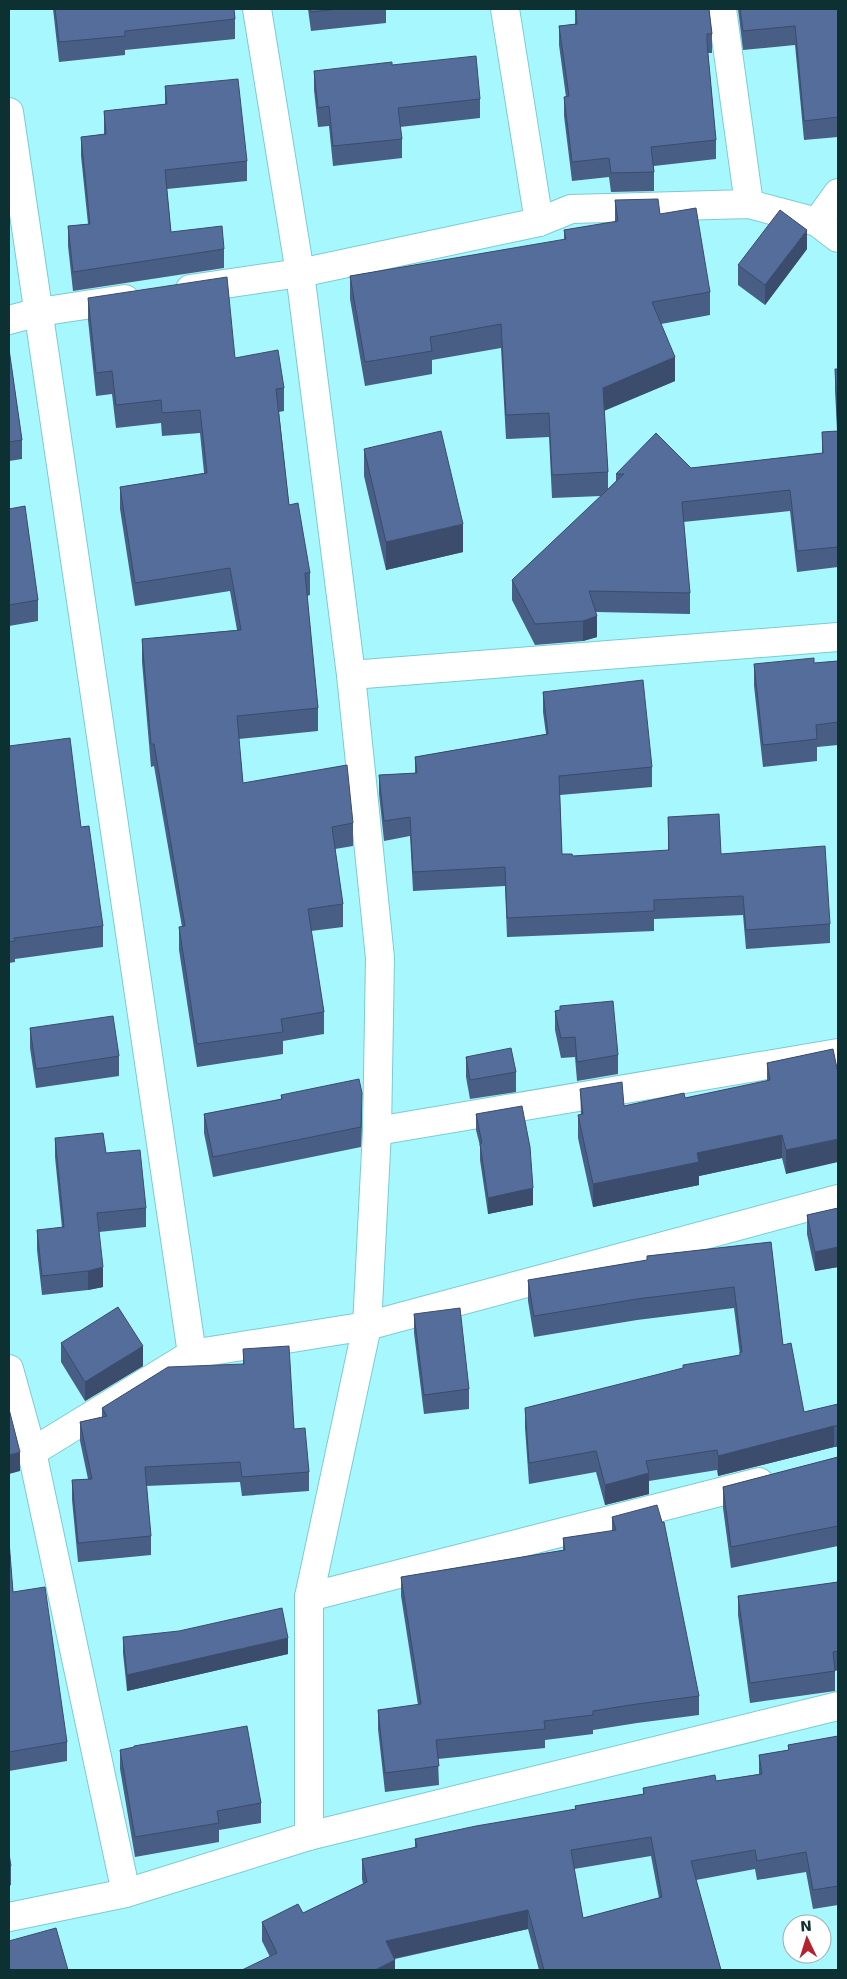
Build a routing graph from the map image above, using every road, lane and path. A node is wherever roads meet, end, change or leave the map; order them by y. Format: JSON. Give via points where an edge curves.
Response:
{"nodes":[{"id":1,"x":257,"y":9,"type":"edge"},
{"id":2,"x":505,"y":9,"type":"edge"},
{"id":3,"x":722,"y":9,"type":"edge"},
{"id":4,"x":9,"y":112,"type":"edge"},
{"id":5,"x":838,"y":193,"type":"edge"},
{"id":6,"x":750,"y":204,"type":"junction"},
{"id":7,"x":539,"y":222,"type":"junction"},
{"id":8,"x":828,"y":230,"type":"edge"},
{"id":9,"x":300,"y":272,"type":"junction"},
{"id":10,"x":39,"y":312,"type":"junction"},
{"id":11,"x":9,"y":320,"type":"edge"},
{"id":12,"x":838,"y":637,"type":"edge"},
{"id":13,"x":351,"y":675,"type":"junction"},
{"id":14,"x":838,"y":1053,"type":"edge"},
{"id":15,"x":377,"y":1131,"type":"junction"},
{"id":16,"x":838,"y":1199,"type":"edge"},
{"id":17,"x":367,"y":1326,"type":"junction"},
{"id":18,"x":192,"y":1354,"type":"junction"},
{"id":19,"x":9,"y":1369,"type":"edge"},
{"id":20,"x":32,"y":1452,"type":"junction"},
{"id":21,"x":781,"y":1476,"type":"edge"},
{"id":22,"x":310,"y":1596,"type":"junction"},
{"id":23,"x":838,"y":1706,"type":"edge"},
{"id":24,"x":309,"y":1836,"type":"junction"},
{"id":25,"x":126,"y":1893,"type":"junction"},
{"id":26,"x":9,"y":1917,"type":"edge"}],
"edges":[{"from":1,"to":9,"type":"street"},
{"from":2,"to":7,"type":"street"},
{"from":3,"to":6,"type":"street"},
{"from":4,"to":10,"type":"street"},
{"from":5,"to":8,"type":"street"},
{"from":6,"to":7,"type":"street","via":[[571,208]]},
{"from":6,"to":8,"type":"street"},
{"from":7,"to":9,"type":"street"},
{"from":9,"to":10,"type":"street"},
{"from":9,"to":13,"type":"street"},
{"from":10,"to":11,"type":"street"},
{"from":10,"to":18,"type":"street"},
{"from":12,"to":13,"type":"street"},
{"from":13,"to":15,"type":"street","via":[[380,958]]},
{"from":14,"to":15,"type":"street"},
{"from":15,"to":17,"type":"street"},
{"from":16,"to":17,"type":"street"},
{"from":17,"to":18,"type":"street"},
{"from":17,"to":22,"type":"street"},
{"from":18,"to":20,"type":"street"},
{"from":19,"to":20,"type":"street"},
{"from":20,"to":25,"type":"street"},
{"from":21,"to":22,"type":"street"},
{"from":22,"to":24,"type":"street"},
{"from":23,"to":24,"type":"street"},
{"from":24,"to":25,"type":"street"},
{"from":25,"to":26,"type":"street"}]}
